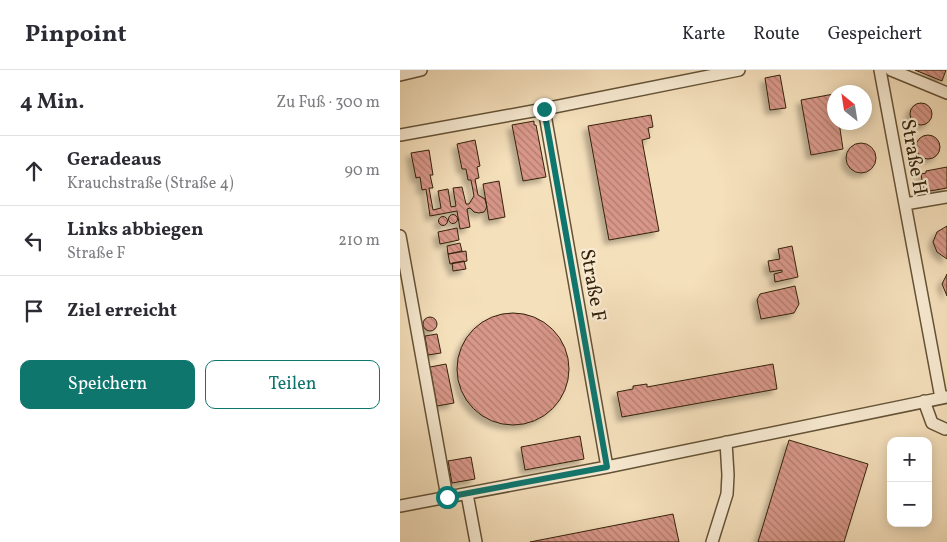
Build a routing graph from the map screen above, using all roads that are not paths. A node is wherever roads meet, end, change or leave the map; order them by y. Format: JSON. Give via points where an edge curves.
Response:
{"nodes":[{"id":1,"x":421,"y":70,"type":"edge"},
{"id":2,"x":739,"y":70,"type":"edge"},
{"id":3,"x":880,"y":70,"type":"edge"},
{"id":4,"x":891,"y":70,"type":"edge"},
{"id":5,"x":400,"y":74,"type":"edge"},
{"id":6,"x":947,"y":93,"type":"edge"},
{"id":7,"x":544,"y":109,"type":"junction"},
{"id":8,"x":400,"y":135,"type":"edge"},
{"id":9,"x":947,"y":197,"type":"edge"},
{"id":10,"x":905,"y":204,"type":"junction"},
{"id":11,"x":400,"y":236,"type":"edge"},
{"id":12,"x":944,"y":397,"type":"edge"},
{"id":13,"x":924,"y":401,"type":"junction"},
{"id":14,"x":945,"y":429,"type":"dead end"},
{"id":15,"x":726,"y":442,"type":"junction"},
{"id":16,"x":607,"y":467,"type":"junction"},
{"id":17,"x":467,"y":494,"type":"junction"},
{"id":18,"x":447,"y":497,"type":"junction"},
{"id":19,"x":400,"y":506,"type":"edge"},
{"id":20,"x":476,"y":542,"type":"edge"},
{"id":21,"x":712,"y":542,"type":"edge"}],
"edges":[{"from":1,"to":5,"type":"street"},
{"from":2,"to":7,"type":"street"},
{"from":3,"to":10,"type":"street","name":"Straße H"},
{"from":4,"to":6,"type":"street"},
{"from":7,"to":8,"type":"street"},
{"from":7,"to":16,"type":"street","name":"Straße F"},
{"from":9,"to":10,"type":"street"},
{"from":10,"to":12,"type":"street","name":"Straße H"},
{"from":11,"to":18,"type":"street"},
{"from":12,"to":13,"type":"street"},
{"from":13,"to":14,"type":"street","via":[[932,423]]},
{"from":13,"to":15,"type":"street"},
{"from":15,"to":16,"type":"street"},
{"from":15,"to":21,"type":"street","via":[[726,494]]},
{"from":16,"to":17,"type":"street"},
{"from":17,"to":18,"type":"street"},
{"from":17,"to":20,"type":"street"},
{"from":18,"to":19,"type":"street"}]}
